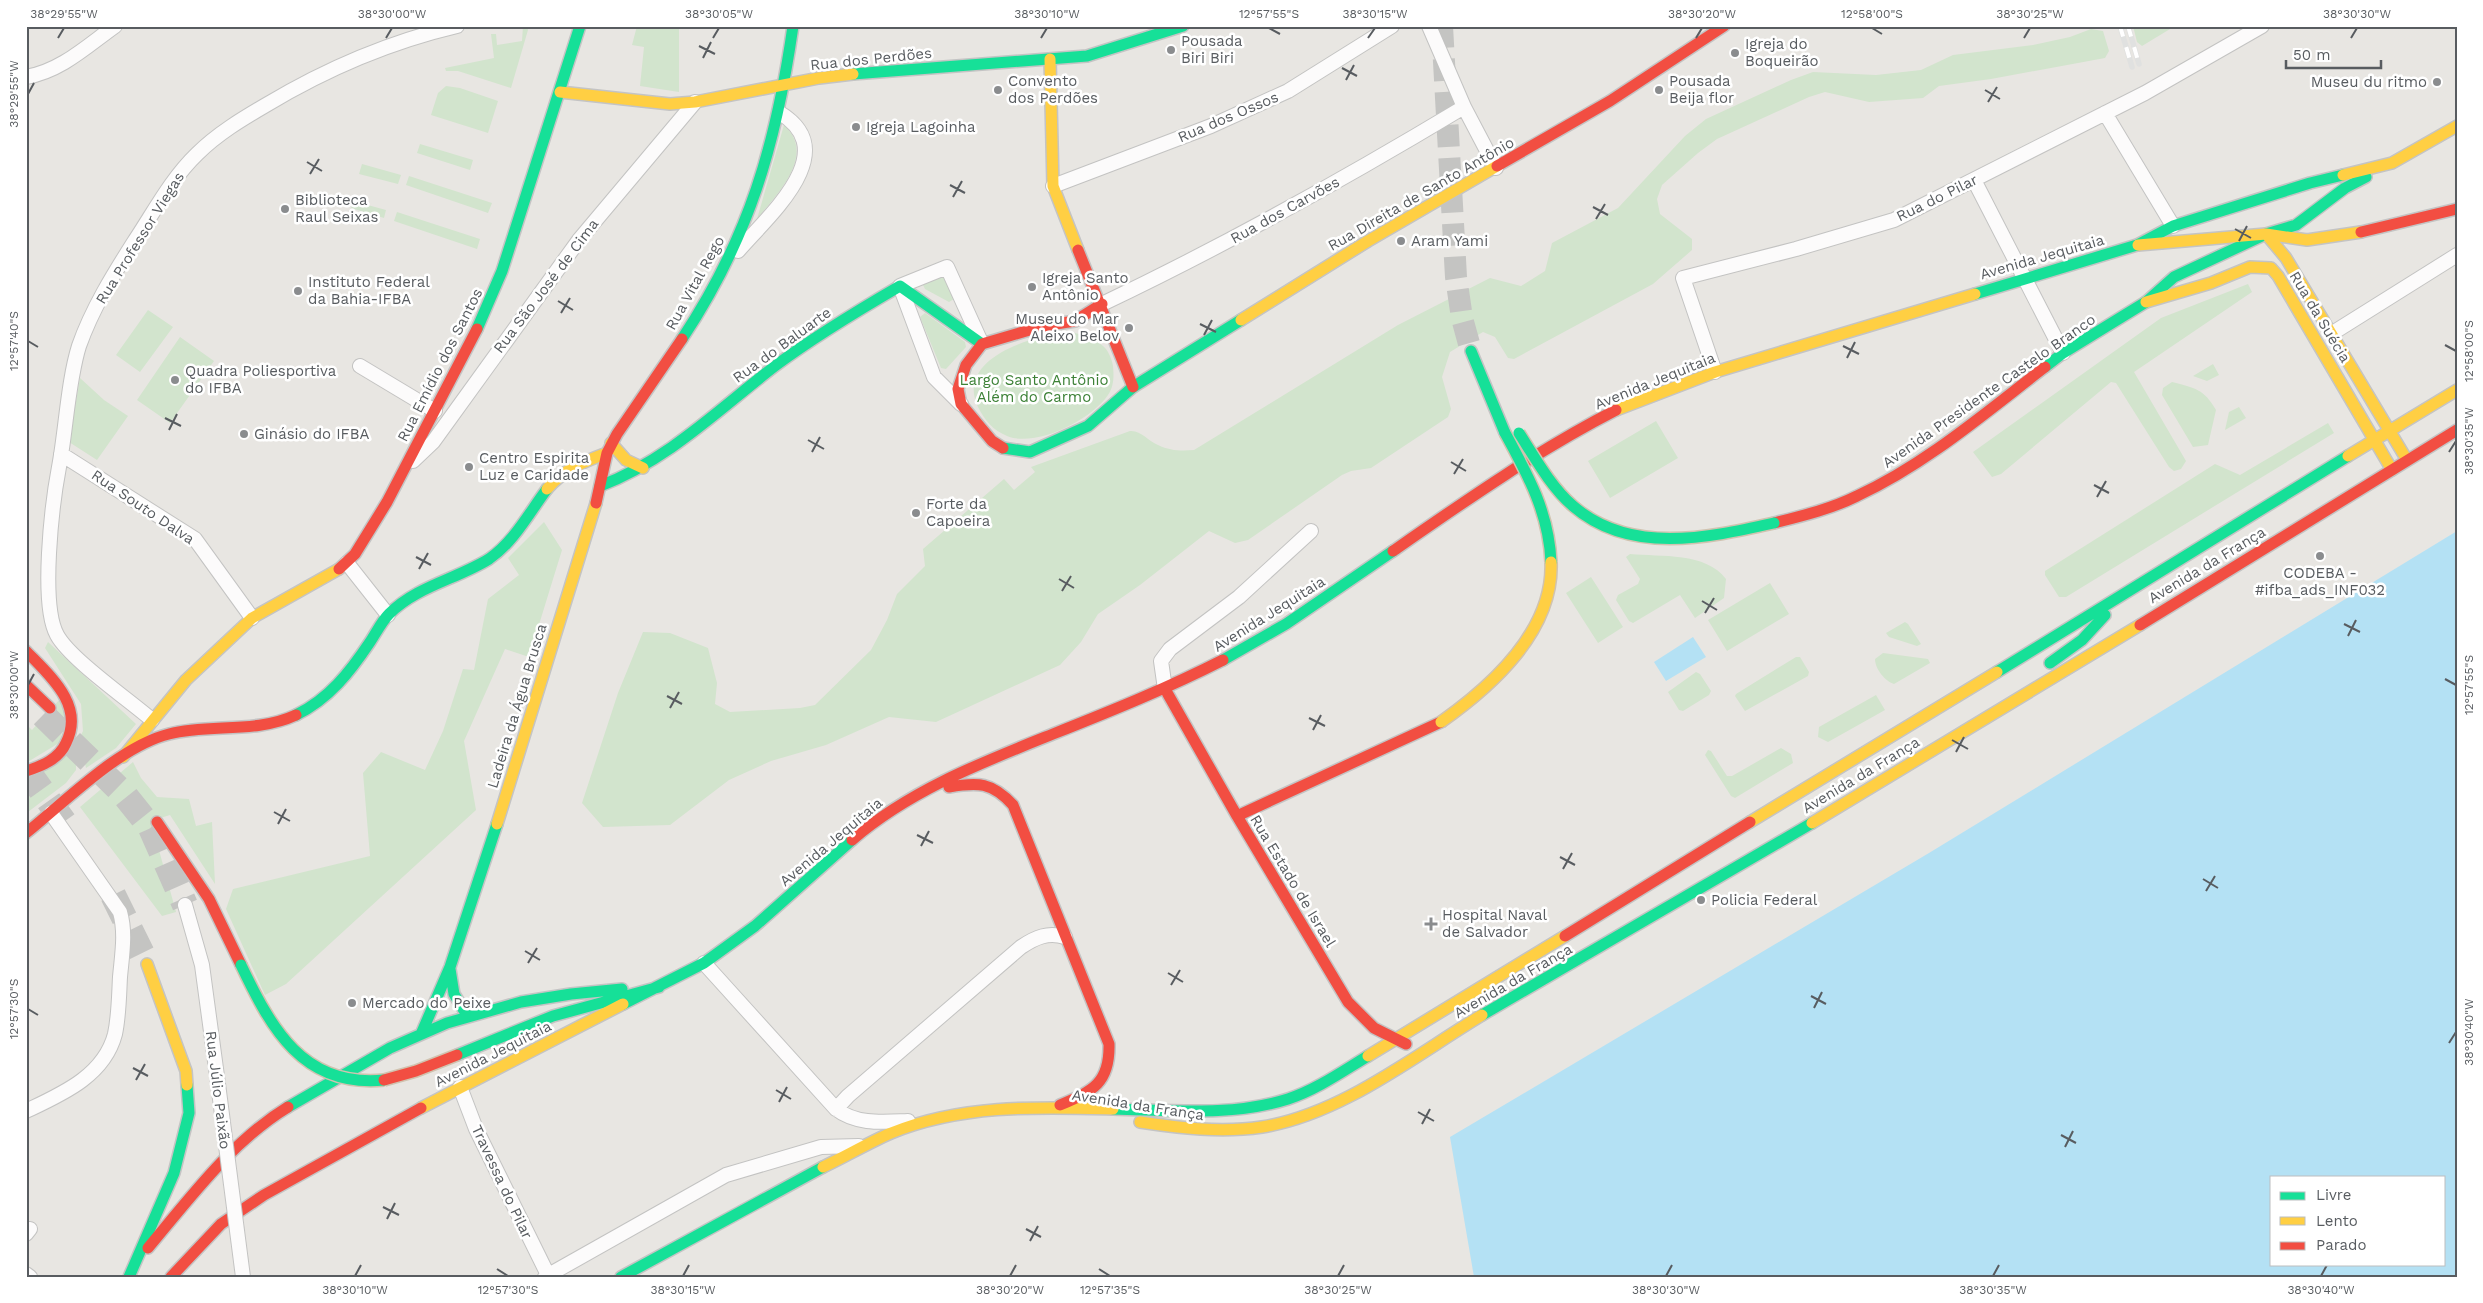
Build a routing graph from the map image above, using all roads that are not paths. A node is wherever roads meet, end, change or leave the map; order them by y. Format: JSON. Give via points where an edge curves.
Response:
{"nodes":[{"id":1,"x":115,"y":26,"type":"edge"},
{"id":2,"x":458,"y":26,"type":"edge"},
{"id":3,"x":580,"y":26,"type":"edge"},
{"id":4,"x":793,"y":26,"type":"edge"},
{"id":5,"x":1183,"y":26,"type":"edge"},
{"id":6,"x":1392,"y":26,"type":"edge"},
{"id":7,"x":1429,"y":26,"type":"edge"},
{"id":8,"x":1723,"y":26,"type":"edge"},
{"id":9,"x":2262,"y":26,"type":"edge"},
{"id":10,"x":1050,"y":59,"type":"junction"},
{"id":11,"x":26,"y":77,"type":"edge"},
{"id":12,"x":786,"y":84,"type":"junction"},
{"id":13,"x":560,"y":92,"type":"junction"},
{"id":14,"x":695,"y":102,"type":"junction"},
{"id":15,"x":1464,"y":107,"type":"junction"},
{"id":16,"x":780,"y":113,"type":"junction"},
{"id":17,"x":2105,"y":113,"type":"junction"},
{"id":18,"x":2457,"y":126,"type":"edge"},
{"id":19,"x":2392,"y":163,"type":"junction"},
{"id":20,"x":1496,"y":168,"type":"junction"},
{"id":21,"x":1974,"y":180,"type":"junction"},
{"id":22,"x":1053,"y":186,"type":"junction"},
{"id":23,"x":2457,"y":209,"type":"edge"},
{"id":24,"x":2173,"y":226,"type":"junction"},
{"id":25,"x":2266,"y":234,"type":"junction"},
{"id":26,"x":2137,"y":245,"type":"junction"},
{"id":27,"x":2457,"y":255,"type":"edge"},
{"id":28,"x":726,"y":264,"type":"junction"},
{"id":29,"x":2023,"y":277,"type":"junction"},
{"id":30,"x":900,"y":286,"type":"junction"},
{"id":31,"x":2146,"y":302,"type":"junction"},
{"id":32,"x":1102,"y":304,"type":"junction"},
{"id":33,"x":2331,"y":334,"type":"junction"},
{"id":34,"x":982,"y":344,"type":"junction"},
{"id":35,"x":1471,"y":351,"type":"tunnel mouth"},
{"id":36,"x":2063,"y":353,"type":"junction"},
{"id":37,"x":360,"y":366,"type":"dead end"},
{"id":38,"x":1715,"y":372,"type":"junction"},
{"id":39,"x":1133,"y":387,"type":"junction"},
{"id":40,"x":2457,"y":390,"type":"edge"},
{"id":41,"x":961,"y":404,"type":"junction"},
{"id":42,"x":435,"y":411,"type":"junction"},
{"id":43,"x":1510,"y":430,"type":"junction"},
{"id":44,"x":2457,"y":430,"type":"edge"},
{"id":45,"x":2389,"y":431,"type":"junction"},
{"id":46,"x":2375,"y":440,"type":"junction"},
{"id":47,"x":609,"y":448,"type":"junction"},
{"id":48,"x":62,"y":454,"type":"junction"},
{"id":49,"x":2407,"y":460,"type":"junction"},
{"id":50,"x":643,"y":468,"type":"junction"},
{"id":51,"x":2392,"y":470,"type":"junction"},
{"id":52,"x":402,"y":473,"type":"junction"},
{"id":53,"x":560,"y":475,"type":"junction"},
{"id":54,"x":600,"y":486,"type":"junction"},
{"id":55,"x":1310,"y":531,"type":"dead end"},
{"id":56,"x":347,"y":563,"type":"junction"},
{"id":57,"x":2117,"y":599,"type":"junction"},
{"id":58,"x":388,"y":615,"type":"junction"},
{"id":59,"x":252,"y":618,"type":"junction"},
{"id":60,"x":26,"y":651,"type":"edge"},
{"id":61,"x":26,"y":685,"type":"edge"},
{"id":62,"x":1165,"y":689,"type":"junction"},
{"id":63,"x":26,"y":698,"type":"edge"},
{"id":64,"x":2013,"y":701,"type":"junction"},
{"id":65,"x":152,"y":720,"type":"junction"},
{"id":66,"x":164,"y":735,"type":"junction"},
{"id":67,"x":123,"y":757,"type":"junction"},
{"id":68,"x":26,"y":771,"type":"edge"},
{"id":69,"x":925,"y":791,"type":"junction"},
{"id":70,"x":51,"y":814,"type":"junction"},
{"id":71,"x":1237,"y":816,"type":"junction"},
{"id":72,"x":157,"y":822,"type":"dead end"},
{"id":73,"x":26,"y":833,"type":"edge"},
{"id":74,"x":185,"y":906,"type":"tunnel mouth"},
{"id":75,"x":1065,"y":937,"type":"junction"},
{"id":76,"x":704,"y":963,"type":"junction"},
{"id":77,"x":148,"y":964,"type":"tunnel mouth"},
{"id":78,"x":450,"y":967,"type":"junction"},
{"id":79,"x":659,"y":987,"type":"junction"},
{"id":80,"x":468,"y":1017,"type":"junction"},
{"id":81,"x":422,"y":1032,"type":"junction"},
{"id":82,"x":1394,"y":1040,"type":"junction"},
{"id":83,"x":1432,"y":1046,"type":"junction"},
{"id":84,"x":460,"y":1087,"type":"junction"},
{"id":85,"x":1055,"y":1108,"type":"junction"},
{"id":86,"x":836,"y":1109,"type":"junction"},
{"id":87,"x":26,"y":1111,"type":"edge"},
{"id":88,"x":929,"y":1121,"type":"junction"},
{"id":89,"x":864,"y":1146,"type":"junction"},
{"id":90,"x":139,"y":1258,"type":"junction"},
{"id":91,"x":26,"y":1274,"type":"edge"},
{"id":92,"x":546,"y":1276,"type":"edge"},
{"id":93,"x":30,"y":1277,"type":"edge"},
{"id":94,"x":129,"y":1277,"type":"edge"},
{"id":95,"x":171,"y":1277,"type":"edge"},
{"id":96,"x":243,"y":1277,"type":"edge"},
{"id":97,"x":621,"y":1277,"type":"edge"}],
"edges":[{"from":1,"to":11,"type":"street","via":[[60,65]]},
{"from":2,"to":48,"type":"street","name":"Rua Professor Viegas","via":[[344,63],[250,114],[198,153],[167,190],[115,272],[88,326],[74,367]]},
{"from":3,"to":13,"type":"main road","name":"Rua Emídio dos Santos"},
{"from":4,"to":12,"type":"main road","name":"Rua Vital Rego"},
{"from":5,"to":10,"type":"main road","name":"Rua dos Perdões","via":[[1087,56]]},
{"from":6,"to":22,"type":"street","name":"Rua dos Ossos","via":[[1288,91],[1211,126]]},
{"from":7,"to":15,"type":"street"},
{"from":8,"to":20,"type":"main road","name":"Rua Direita de Santo Antônio","via":[[1610,101]]},
{"from":9,"to":17,"type":"street","name":"Rua do Pilar"},
{"from":10,"to":12,"type":"main road","name":"Rua dos Perdões","via":[[860,73]]},
{"from":10,"to":22,"type":"main road"},
{"from":12,"to":14,"type":"main road","name":"Rua dos Perdões"},
{"from":12,"to":16,"type":"main road","name":"Rua Vital Rego"},
{"from":13,"to":14,"type":"main road","name":"Rua dos Perdões","via":[[670,104]]},
{"from":13,"to":42,"type":"main road","name":"Rua Emídio dos Santos","via":[[494,294]]},
{"from":14,"to":52,"type":"street","name":"Rua São José de Cima","via":[[579,240],[433,442]]},
{"from":15,"to":20,"type":"street"},
{"from":15,"to":32,"type":"street","name":"Rua dos Carvões","via":[[1296,205]]},
{"from":16,"to":28,"type":"main road","name":"Rua Vital Rego","via":[[759,182]]},
{"from":16,"to":28,"type":"street","via":[[802,132],[805,160],[801,174]]},
{"from":17,"to":21,"type":"street","name":"Rua do Pilar"},
{"from":17,"to":24,"type":"street"},
{"from":18,"to":19,"type":"main road","name":"Avenida Jequitaia"},
{"from":19,"to":24,"type":"main road","name":"Avenida Jequitaia","via":[[2310,183]]},
{"from":19,"to":25,"type":"main road","name":"Avenida Presidente Castelo Branco","via":[[2345,188],[2296,225]]},
{"from":20,"to":39,"type":"main road","name":"Rua Direita de Santo Antônio","via":[[1368,242]]},
{"from":21,"to":29,"type":"street"},
{"from":21,"to":38,"type":"street","name":"Rua do Pilar","via":[[1894,220],[1683,278]]},
{"from":22,"to":32,"type":"main road"},
{"from":23,"to":25,"type":"main road","via":[[2351,235],[2306,240]]},
{"from":24,"to":26,"type":"main road","name":"Avenida Jequitaia"},
{"from":25,"to":26,"type":"main road"},
{"from":25,"to":31,"type":"main road","name":"Avenida Presidente Castelo Branco","via":[[2174,277]]},
{"from":25,"to":33,"type":"main road","name":"Rua da Suécia","via":[[2286,258]]},
{"from":26,"to":29,"type":"main road","name":"Avenida Jequitaia"},
{"from":27,"to":33,"type":"street"},
{"from":28,"to":47,"type":"main road","name":"Rua Vital Rego","via":[[669,359]]},
{"from":29,"to":36,"type":"street"},
{"from":29,"to":38,"type":"main road","name":"Avenida Jequitaia"},
{"from":30,"to":34,"type":"main road"},
{"from":30,"to":34,"type":"street","via":[[947,267]]},
{"from":30,"to":41,"type":"street","via":[[934,377]]},
{"from":30,"to":50,"type":"main road","name":"Rua do Baluarte","via":[[822,332],[761,382]]},
{"from":31,"to":36,"type":"main road","name":"Avenida Presidente Castelo Branco"},
{"from":31,"to":46,"type":"main road","name":"Rua da Suécia","via":[[2250,268],[2271,268]]},
{"from":32,"to":34,"type":"main road","via":[[1075,321],[1043,326]]},
{"from":32,"to":39,"type":"main road"},
{"from":33,"to":45,"type":"main road","name":"Rua da Suécia"},
{"from":34,"to":41,"type":"main road","via":[[966,365],[960,380]]},
{"from":35,"to":43,"type":"main road","name":"Avenida Presidente Castelo Branco"},
{"from":36,"to":43,"type":"main road","name":"Avenida Presidente Castelo Branco","bridge":true,"via":[[1897,476],[1817,512],[1730,533],[1661,539],[1610,529],[1575,508]]},
{"from":37,"to":42,"type":"street"},
{"from":38,"to":62,"type":"main road","name":"Avenida Jequitaia","via":[[1631,403],[1579,429],[1470,498],[1286,624],[1246,649]]},
{"from":39,"to":41,"type":"main road","via":[[1088,426],[1030,452],[1006,450],[992,441]]},
{"from":40,"to":45,"type":"main road","name":"Avenida da França"},
{"from":42,"to":52,"type":"main road","name":"Rua Emídio dos Santos"},
{"from":43,"to":71,"type":"main road","name":"Avenida Presidente Castelo Branco","bridge":true,"via":[[1550,538],[1547,590],[1537,620],[1512,660],[1484,690],[1441,722]]},
{"from":44,"to":49,"type":"main road","name":"Avenida da França"},
{"from":45,"to":46,"type":"main road","name":"Avenida da França"},
{"from":45,"to":49,"type":"main road"},
{"from":46,"to":51,"type":"main road","name":"Rua da Suécia"},
{"from":46,"to":57,"type":"main road","name":"Avenida da França"},
{"from":47,"to":50,"type":"main road"},
{"from":47,"to":53,"type":"main road"},
{"from":47,"to":54,"type":"main road","name":"Ladeira da Água Brusca"},
{"from":48,"to":59,"type":"street","name":"Rua Souto Dalva","via":[[195,539]]},
{"from":48,"to":65,"type":"street","name":"Rua Professor Viegas","via":[[50,522],[52,625],[67,649]]},
{"from":49,"to":51,"type":"main road","name":"Avenida da França"},
{"from":50,"to":54,"type":"main road","name":"Rua do Baluarte"},
{"from":51,"to":64,"type":"main road","name":"Avenida da França"},
{"from":52,"to":56,"type":"main road","name":"Rua Emídio dos Santos","via":[[362,544]]},
{"from":53,"to":54,"type":"main road","via":[[584,477]]},
{"from":53,"to":58,"type":"main road","via":[[512,537],[492,556],[461,575],[403,601]]},
{"from":54,"to":78,"type":"main road","name":"Ladeira da Água Brusca"},
{"from":55,"to":62,"type":"street","via":[[1238,597],[1170,649],[1161,661]]},
{"from":56,"to":58,"type":"street"},
{"from":56,"to":59,"type":"main road","via":[[325,579]]},
{"from":57,"to":64,"type":"main road","via":[[2092,630],[2033,678]]},
{"from":57,"to":82,"type":"main road","name":"Avenida da França"},
{"from":58,"to":66,"type":"main road","via":[[342,683],[322,701],[297,716],[264,726]]},
{"from":59,"to":65,"type":"main road","via":[[186,680]]},
{"from":60,"to":68,"type":"main road","via":[[66,696],[73,721],[70,736],[62,750],[45,764]]},
{"from":61,"to":63,"type":"main road","via":[[46,712]]},
{"from":62,"to":69,"type":"main road","name":"Avenida Jequitaia","via":[[978,764]]},
{"from":62,"to":71,"type":"main road","name":"Rua Estado de Israel"},
{"from":64,"to":83,"type":"main road","name":"Avenida da França"},
{"from":65,"to":66,"type":"main road"},
{"from":65,"to":67,"type":"main road"},
{"from":66,"to":67,"type":"main road"},
{"from":67,"to":70,"type":"main road"},
{"from":69,"to":75,"type":"main road","via":[[977,782],[1006,796],[1013,805]]},
{"from":69,"to":76,"type":"main road","name":"Avenida Jequitaia","via":[[861,833],[755,926]]},
{"from":70,"to":73,"type":"main road"},
{"from":70,"to":87,"type":"street","via":[[120,912],[123,929],[117,1021],[110,1048],[92,1073],[64,1093]]},
{"from":71,"to":82,"type":"main road","name":"Rua Estado de Israel","via":[[1358,1017]]},
{"from":72,"to":79,"type":"main road","bridge":true,"via":[[209,900],[270,1024],[281,1040],[311,1064],[328,1072],[350,1079],[374,1081],[415,1071],[553,1016]]},
{"from":74,"to":96,"type":"street","name":"Rua Júlio Paixão","bridge":true,"via":[[202,965]]},
{"from":75,"to":85,"type":"main road","via":[[1109,1044],[1111,1057],[1106,1076],[1096,1088]]},
{"from":75,"to":86,"type":"street","via":[[1042,935],[1021,947]]},
{"from":76,"to":79,"type":"main road","name":"Avenida Jequitaia"},
{"from":76,"to":86,"type":"street"},
{"from":77,"to":90,"type":"main road","via":[[186,1071],[189,1113],[177,1164]]},
{"from":78,"to":80,"type":"main road","name":"Ladeira da Água Brusca","via":[[450,985]]},
{"from":78,"to":81,"type":"main road","name":"Ladeira da Água Brusca"},
{"from":79,"to":80,"type":"main road","via":[[557,994]]},
{"from":79,"to":84,"type":"main road","name":"Avenida Jequitaia"},
{"from":80,"to":81,"type":"main road"},
{"from":81,"to":90,"type":"main road","via":[[278,1114],[200,1186]]},
{"from":82,"to":83,"type":"main road","name":"Rua Estado de Israel"},
{"from":82,"to":85,"type":"main road","name":"Avenida da França","via":[[1322,1084],[1289,1099],[1255,1108],[1191,1111]]},
{"from":83,"to":85,"type":"main road","name":"Avenida da França","via":[[1362,1091],[1306,1115],[1270,1126],[1223,1132],[1192,1130]]},
{"from":84,"to":92,"type":"street","name":"Travessa do Pilar","via":[[476,1129]]},
{"from":84,"to":95,"type":"main road","name":"Avenida Jequitaia","via":[[264,1195],[221,1224]]},
{"from":85,"to":88,"type":"main road","via":[[986,1110]]},
{"from":86,"to":88,"type":"street","via":[[846,1117],[859,1120]]},
{"from":88,"to":89,"type":"main road"},
{"from":89,"to":92,"type":"street","via":[[821,1147],[726,1175]]},
{"from":89,"to":97,"type":"main road"},
{"from":90,"to":94,"type":"main road"},
{"from":91,"to":93,"type":"street"}]}
